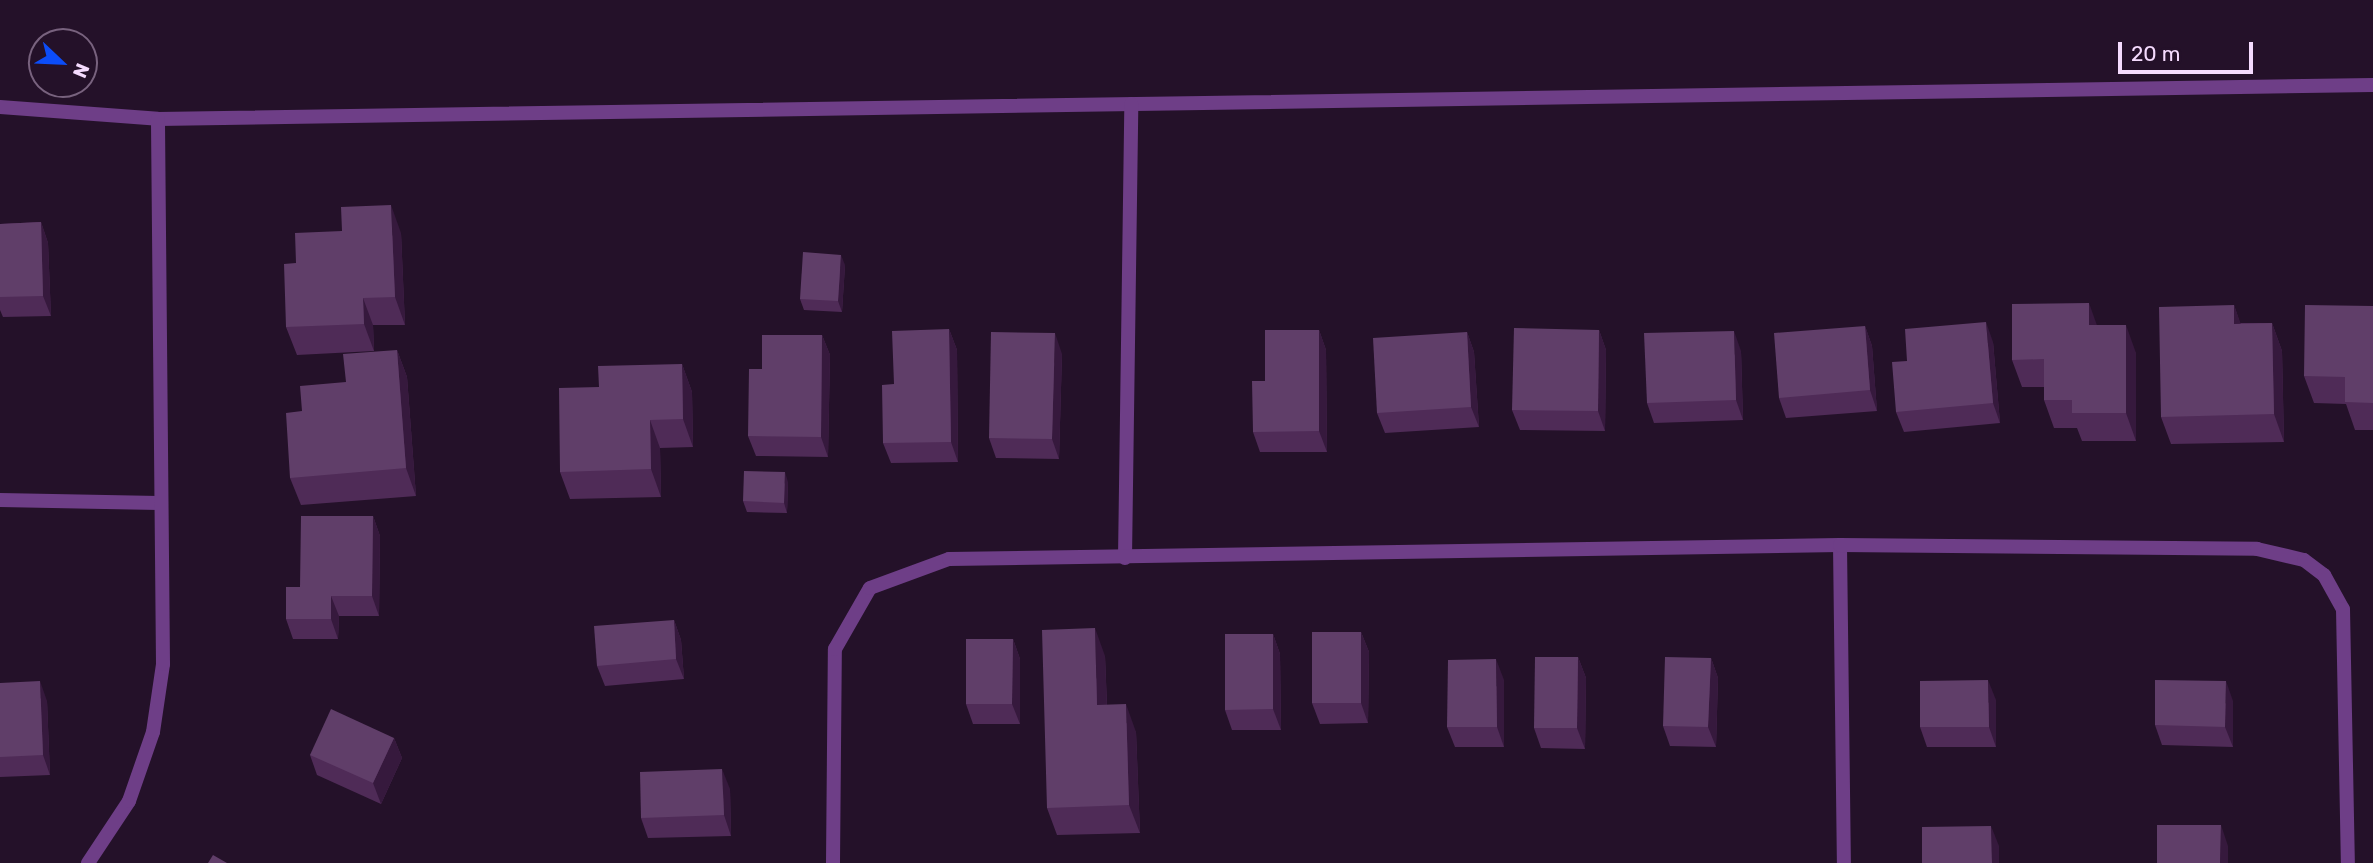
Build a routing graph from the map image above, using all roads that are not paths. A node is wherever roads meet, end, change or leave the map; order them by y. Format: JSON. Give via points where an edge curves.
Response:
{"nodes":[{"id":1,"x":2373,"y":85,"type":"edge"},
{"id":2,"x":1131,"y":104,"type":"junction"},
{"id":3,"x":0,"y":107,"type":"edge"},
{"id":4,"x":158,"y":119,"type":"junction"},
{"id":5,"x":0,"y":500,"type":"edge"},
{"id":6,"x":159,"y":503,"type":"junction"},
{"id":7,"x":1840,"y":545,"type":"junction"},
{"id":8,"x":1125,"y":558,"type":"junction"},
{"id":9,"x":88,"y":863,"type":"edge"},
{"id":10,"x":833,"y":863,"type":"edge"},
{"id":11,"x":1844,"y":863,"type":"edge"},
{"id":12,"x":2348,"y":863,"type":"edge"}],
"edges":[{"from":1,"to":2,"type":"street"},
{"from":2,"to":4,"type":"street"},
{"from":2,"to":8,"type":"street"},
{"from":3,"to":4,"type":"street"},
{"from":4,"to":6,"type":"street"},
{"from":5,"to":6,"type":"street"},
{"from":6,"to":9,"type":"street","via":[[163,664],[153,732],[129,801]]},
{"from":7,"to":8,"type":"street"},
{"from":7,"to":11,"type":"street"},
{"from":7,"to":12,"type":"street","via":[[2257,548],[2304,560],[2324,575],[2343,609]]},
{"from":8,"to":10,"type":"street","via":[[949,559],[870,588],[835,649]]}]}
